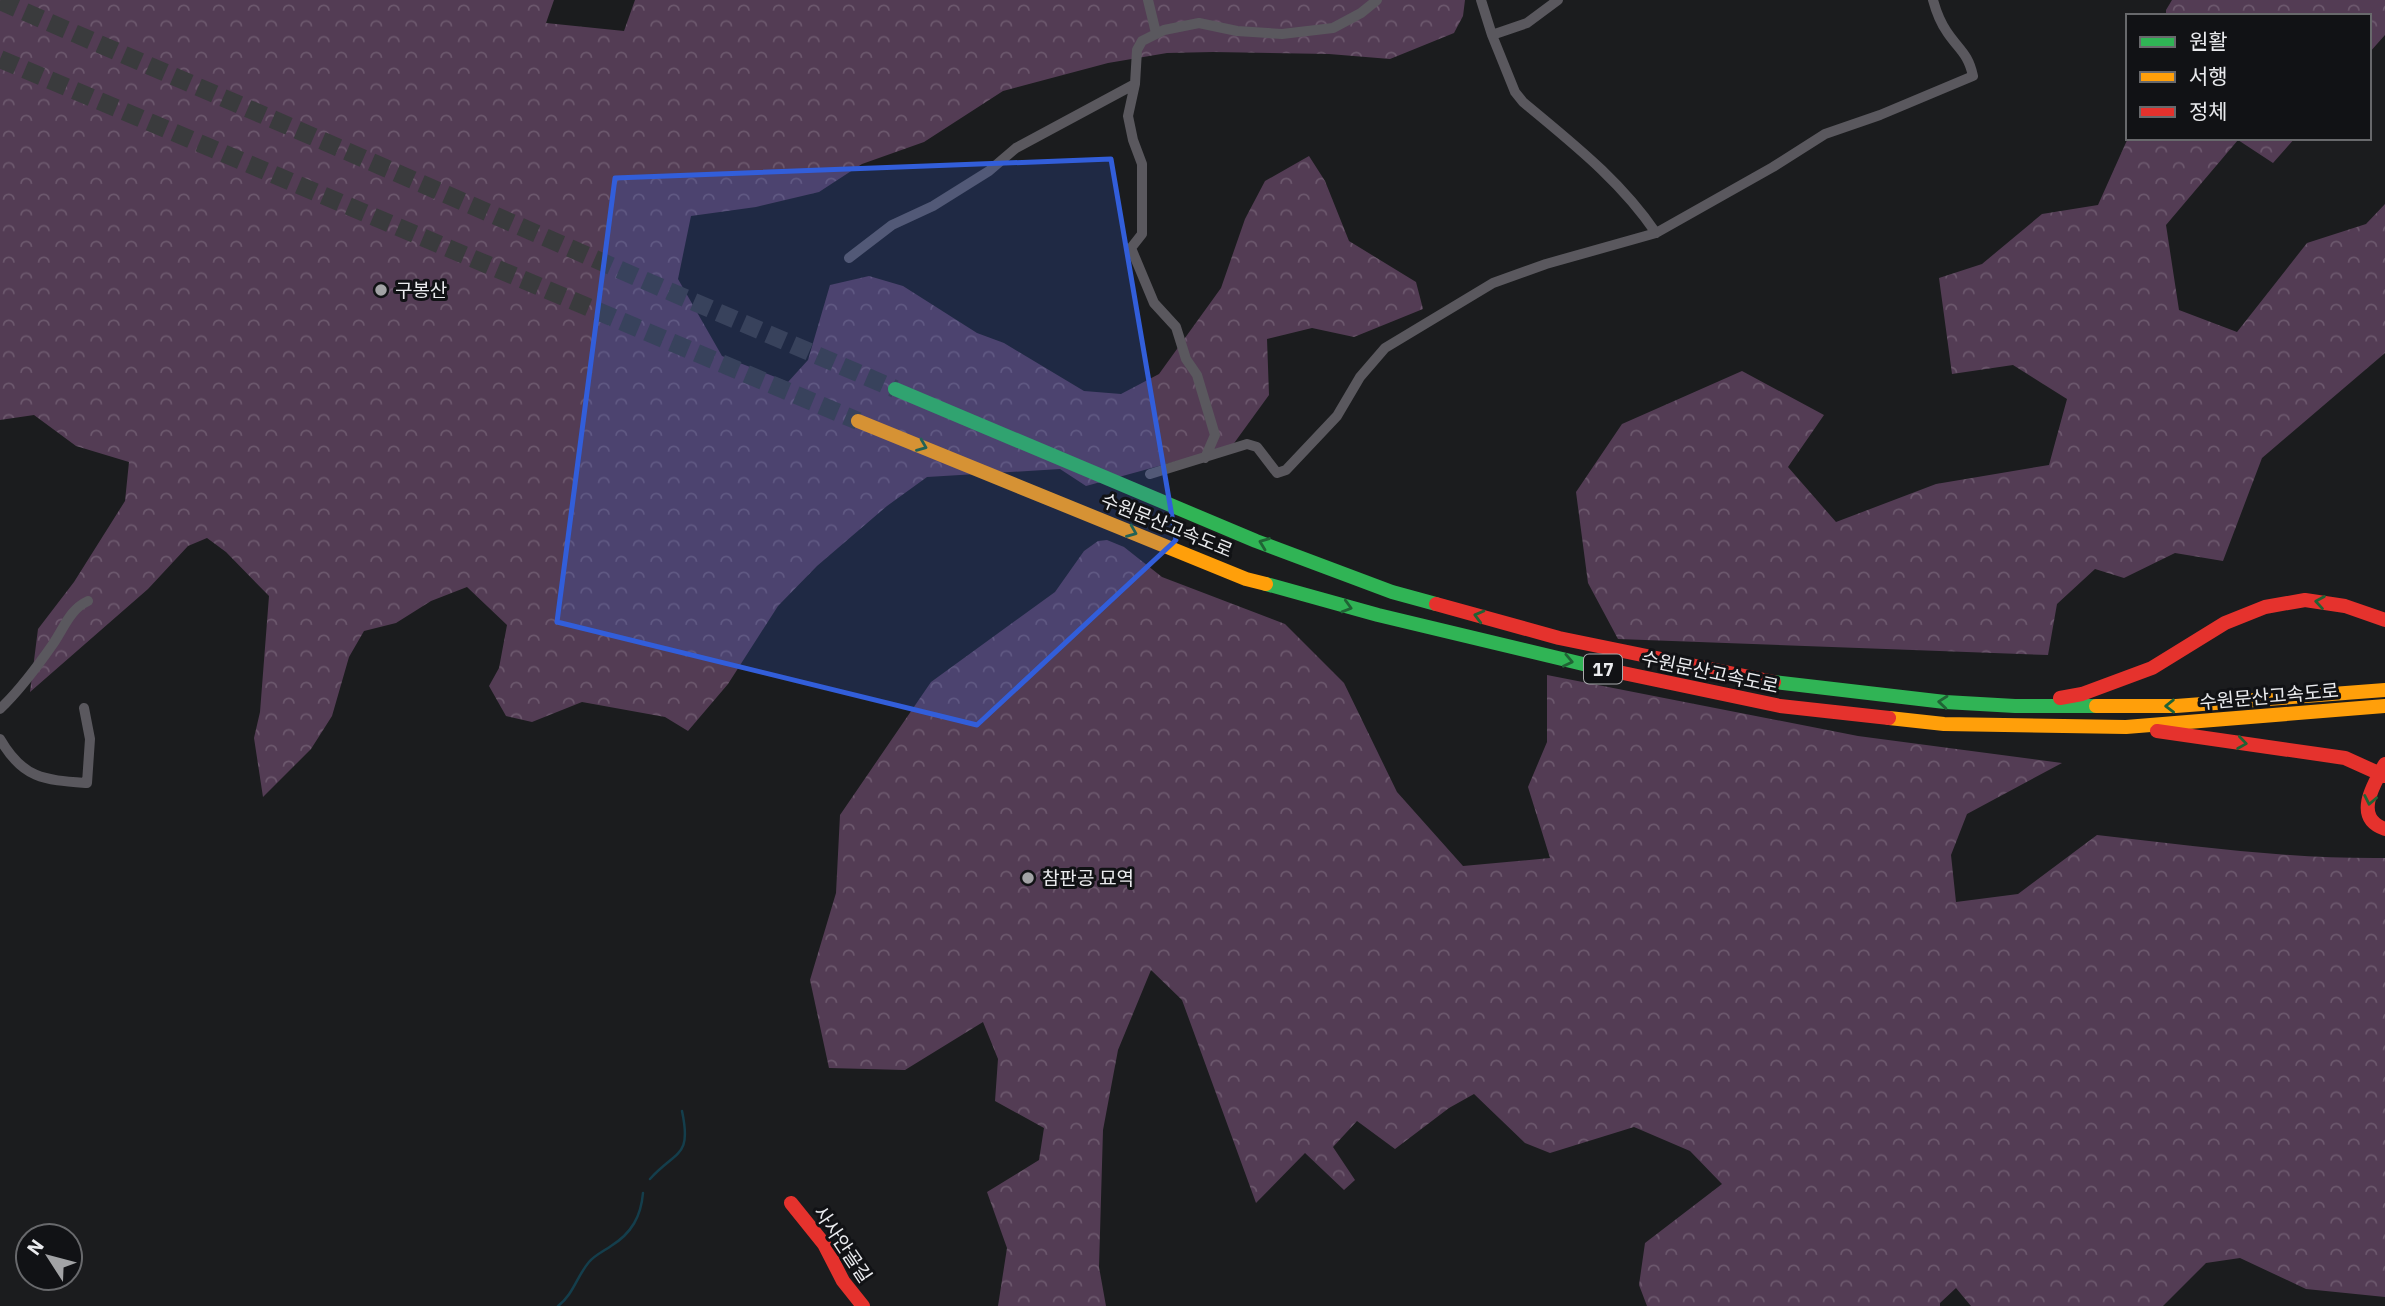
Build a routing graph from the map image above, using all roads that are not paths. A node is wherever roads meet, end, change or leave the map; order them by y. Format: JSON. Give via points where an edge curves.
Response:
{"nodes":[{"id":1,"x":1148,"y":0,"type":"edge"},
{"id":2,"x":1377,"y":0,"type":"edge"},
{"id":3,"x":1481,"y":0,"type":"edge"},
{"id":4,"x":1558,"y":0,"type":"edge"},
{"id":5,"x":1933,"y":0,"type":"edge"},
{"id":6,"x":1156,"y":33,"type":"junction"},
{"id":7,"x":1492,"y":35,"type":"junction"},
{"id":8,"x":1135,"y":84,"type":"junction"},
{"id":9,"x":1656,"y":233,"type":"junction"},
{"id":10,"x":849,"y":257,"type":"dead end"},
{"id":11,"x":895,"y":389,"type":"tunnel mouth"},
{"id":12,"x":858,"y":421,"type":"tunnel mouth"},
{"id":13,"x":1205,"y":458,"type":"junction"},
{"id":14,"x":1150,"y":474,"type":"dead end"},
{"id":15,"x":88,"y":601,"type":"dead end"},
{"id":16,"x":2385,"y":620,"type":"edge"},
{"id":17,"x":2385,"y":690,"type":"edge"},
{"id":18,"x":2015,"y":706,"type":"junction"},
{"id":19,"x":2385,"y":706,"type":"edge"},
{"id":20,"x":84,"y":708,"type":"dead end"},
{"id":21,"x":0,"y":709,"type":"edge"},
{"id":22,"x":2126,"y":727,"type":"junction"},
{"id":23,"x":0,"y":739,"type":"edge"},
{"id":24,"x":2385,"y":764,"type":"edge"},
{"id":25,"x":2385,"y":776,"type":"edge"},
{"id":26,"x":2385,"y":829,"type":"edge"},
{"id":27,"x":790,"y":1203,"type":"dead end"},
{"id":28,"x":863,"y":1306,"type":"edge"}],
"edges":[{"from":1,"to":6,"type":"street"},
{"from":2,"to":6,"type":"street","via":[[1333,28],[1282,34],[1199,23]]},
{"from":3,"to":7,"type":"street"},
{"from":4,"to":7,"type":"street","via":[[1527,23]]},
{"from":5,"to":9,"type":"street","via":[[1947,32],[1969,60],[1973,76],[1825,134]]},
{"from":6,"to":8,"type":"street","via":[[1137,50]]},
{"from":7,"to":9,"type":"street","via":[[1523,102],[1607,173]]},
{"from":8,"to":10,"type":"street","via":[[1016,148],[989,171],[892,225]]},
{"from":8,"to":13,"type":"street","via":[[1128,116],[1142,164],[1142,234],[1131,247],[1154,303],[1176,327],[1186,359],[1197,374],[1215,435]]},
{"from":9,"to":13,"type":"street","via":[[1493,283],[1385,348],[1360,377],[1337,416],[1286,470],[1277,473],[1257,447],[1247,444]]},
{"from":18,"to":11,"type":"main road","name":"수원문산고속도로","number":"17","one_way":true,"via":[[1786,684],[1559,638],[1392,592],[1256,541]]},
{"from":12,"to":22,"type":"main road","name":"수원문산고속도로","number":"17","one_way":true,"via":[[1247,579],[1536,654],[1780,706],[1944,724]]},
{"from":13,"to":14,"type":"street"},
{"from":15,"to":21,"type":"street","via":[[69,618],[22,687]]},
{"from":16,"to":18,"type":"main road","one_way":true,"via":[[2345,606],[2305,600],[2264,607],[2225,623],[2152,668],[2121,681],[2082,694]]},
{"from":17,"to":18,"type":"main road","name":"수원문산고속도로","number":"17","one_way":true,"via":[[2176,706]]},
{"from":19,"to":22,"type":"main road","name":"수원문산고속도로","number":"17"},
{"from":20,"to":23,"type":"street","via":[[89,739],[87,783],[24,771]]},
{"from":22,"to":25,"type":"main road","one_way":true,"via":[[2345,758]]},
{"from":24,"to":26,"type":"main road","one_way":true,"via":[[2368,802],[2371,824]]},
{"from":27,"to":28,"type":"main road","name":"사사안골길","via":[[824,1244],[843,1281]]}]}
